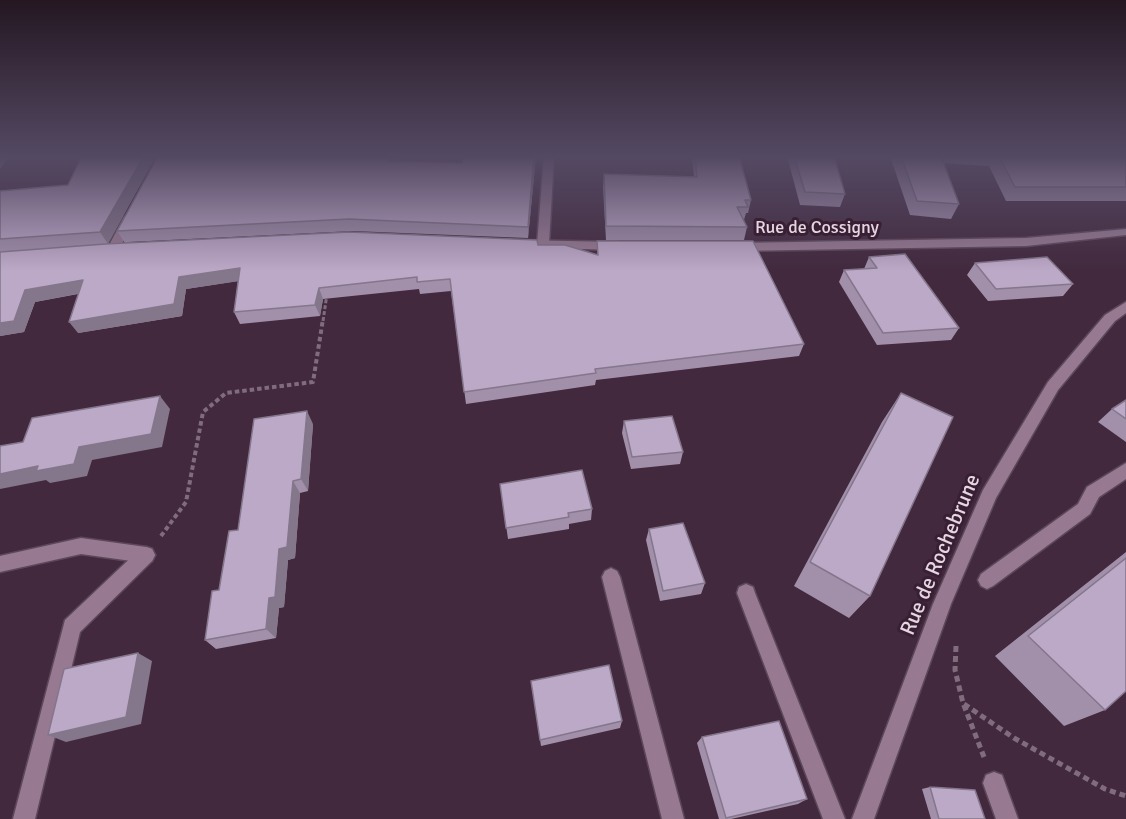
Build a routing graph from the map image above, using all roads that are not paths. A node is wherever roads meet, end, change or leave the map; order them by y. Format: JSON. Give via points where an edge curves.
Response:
{"nodes":[{"id":1,"x":546,"y":194,"type":"edge"},
{"id":2,"x":135,"y":208,"type":"edge"},
{"id":3,"x":1126,"y":232,"type":"edge"},
{"id":4,"x":510,"y":244,"type":"edge"},
{"id":5,"x":543,"y":244,"type":"junction"},
{"id":6,"x":624,"y":246,"type":"edge"},
{"id":7,"x":729,"y":247,"type":"edge"},
{"id":8,"x":113,"y":249,"type":"edge"},
{"id":9,"x":1126,"y":306,"type":"edge"},
{"id":10,"x":1126,"y":470,"type":"edge"},
{"id":11,"x":0,"y":564,"type":"edge"},
{"id":12,"x":611,"y":577,"type":"dead end"},
{"id":13,"x":987,"y":580,"type":"dead end"},
{"id":14,"x":746,"y":593,"type":"dead end"},
{"id":15,"x":994,"y":783,"type":"road end"},
{"id":16,"x":24,"y":819,"type":"edge"},
{"id":17,"x":673,"y":819,"type":"edge"},
{"id":18,"x":834,"y":819,"type":"edge"},
{"id":19,"x":863,"y":819,"type":"edge"},
{"id":20,"x":1007,"y":819,"type":"edge"}],
"edges":[{"from":1,"to":5,"type":"street"},
{"from":2,"to":8,"type":"street"},
{"from":3,"to":7,"type":"street","name":"Rue de Cossigny","via":[[1026,242]]},
{"from":4,"to":5,"type":"street"},
{"from":5,"to":6,"type":"street"},
{"from":9,"to":19,"type":"street","name":"Rue de Rochebrune","via":[[1110,318],[1053,386],[988,495],[942,604]]},
{"from":10,"to":13,"type":"street","via":[[1093,492],[1084,509]]},
{"from":11,"to":16,"type":"street","via":[[81,546],[146,555],[72,627]]},
{"from":12,"to":17,"type":"street"},
{"from":14,"to":18,"type":"street"},
{"from":15,"to":20,"type":"street"}]}
